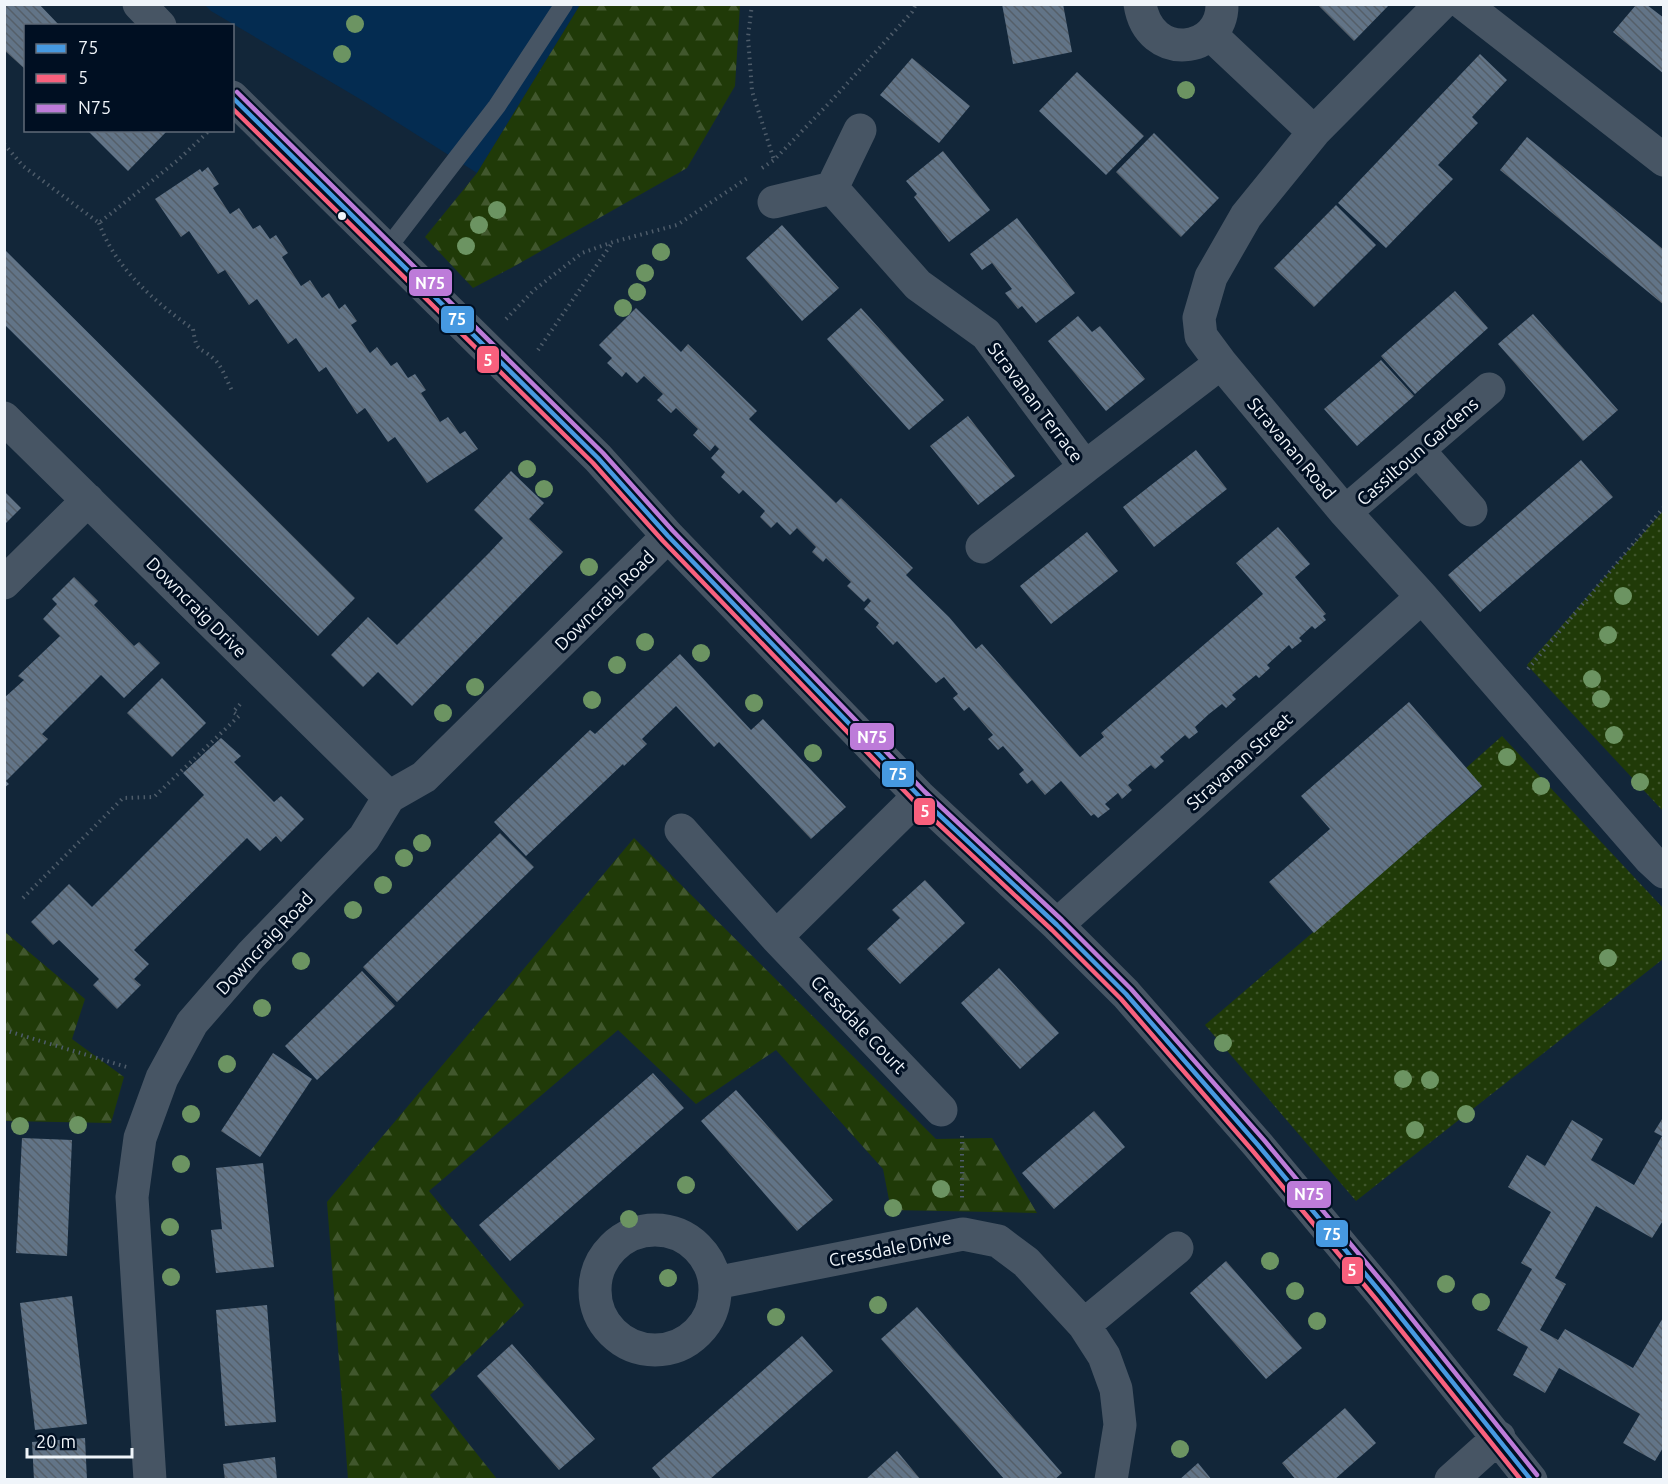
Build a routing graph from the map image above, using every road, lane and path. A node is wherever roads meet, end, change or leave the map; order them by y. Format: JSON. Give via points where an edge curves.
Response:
{"nodes":[{"id":1,"x":139,"y":4,"type":"edge"},
{"id":2,"x":564,"y":4,"type":"edge"},
{"id":3,"x":752,"y":4,"type":"edge"},
{"id":4,"x":916,"y":4,"type":"edge"},
{"id":5,"x":1140,"y":4,"type":"edge"},
{"id":6,"x":1441,"y":4,"type":"edge"},
{"id":7,"x":1464,"y":4,"type":"edge"},
{"id":8,"x":1216,"y":19,"type":"edge"},
{"id":9,"x":158,"y":24,"type":"edge"},
{"id":10,"x":234,"y":99,"type":"edge"},
{"id":11,"x":860,"y":130,"type":"dead end"},
{"id":12,"x":208,"y":132,"type":"edge"},
{"id":13,"x":1314,"y":132,"type":"junction"},
{"id":14,"x":4,"y":144,"type":"edge"},
{"id":15,"x":774,"y":160,"type":"junction"},
{"id":16,"x":1664,"y":160,"type":"edge"},
{"id":17,"x":832,"y":188,"type":"junction"},
{"id":18,"x":774,"y":202,"type":"dead end"},
{"id":19,"x":99,"y":223,"type":"junction"},
{"id":20,"x":613,"y":242,"type":"junction"},
{"id":21,"x":386,"y":250,"type":"junction"},
{"id":22,"x":482,"y":343,"type":"junction"},
{"id":23,"x":1221,"y":363,"type":"junction"},
{"id":24,"x":519,"y":378,"type":"junction"},
{"id":25,"x":1489,"y":389,"type":"dead end"},
{"id":26,"x":233,"y":393,"type":"dead end"},
{"id":27,"x":4,"y":418,"type":"edge"},
{"id":28,"x":1418,"y":450,"type":"junction"},
{"id":29,"x":1084,"y":467,"type":"junction"},
{"id":30,"x":88,"y":500,"type":"junction"},
{"id":31,"x":1664,"y":507,"type":"edge"},
{"id":32,"x":1471,"y":510,"type":"dead end"},
{"id":33,"x":1345,"y":512,"type":"junction"},
{"id":34,"x":669,"y":536,"type":"junction"},
{"id":35,"x":982,"y":547,"type":"dead end"},
{"id":36,"x":4,"y":583,"type":"edge"},
{"id":37,"x":1422,"y":597,"type":"junction"},
{"id":38,"x":267,"y":676,"type":"junction"},
{"id":39,"x":1506,"y":694,"type":"junction"},
{"id":40,"x":919,"y":796,"type":"junction"},
{"id":41,"x":389,"y":797,"type":"junction"},
{"id":42,"x":681,"y":831,"type":"dead end"},
{"id":43,"x":1664,"y":872,"type":"edge"},
{"id":44,"x":22,"y":898,"type":"dead end"},
{"id":45,"x":1057,"y":925,"type":"junction"},
{"id":46,"x":776,"y":937,"type":"junction"},
{"id":47,"x":4,"y":1030,"type":"edge"},
{"id":48,"x":162,"y":1078,"type":"junction"},
{"id":49,"x":941,"y":1110,"type":"joint"},
{"id":50,"x":963,"y":1234,"type":"junction"},
{"id":51,"x":1177,"y":1248,"type":"dead end"},
{"id":52,"x":715,"y":1283,"type":"dead end"},
{"id":53,"x":1084,"y":1325,"type":"junction"},
{"id":54,"x":1499,"y":1437,"type":"junction"},
{"id":55,"x":150,"y":1479,"type":"edge"},
{"id":56,"x":1110,"y":1479,"type":"edge"},
{"id":57,"x":1450,"y":1479,"type":"edge"},
{"id":58,"x":1531,"y":1479,"type":"edge"}],
"edges":[{"from":1,"to":9,"type":"street"},
{"from":2,"to":21,"type":"lane","via":[[497,106]]},
{"from":3,"to":15,"type":"path","via":[[748,37],[752,91]]},
{"from":4,"to":15,"type":"path"},
{"from":5,"to":8,"type":"street","via":[[1148,29],[1171,45],[1199,42]]},
{"from":6,"to":13,"type":"street","name":"Stravanan Road"},
{"from":7,"to":16,"type":"street"},
{"from":8,"to":13,"type":"street"},
{"from":10,"to":21,"type":"street"},
{"from":11,"to":17,"type":"street"},
{"from":12,"to":19,"type":"path"},
{"from":13,"to":23,"type":"street","name":"Stravanan Road","via":[[1246,216],[1210,277],[1199,318],[1201,336]]},
{"from":14,"to":19,"type":"path","via":[[23,166]]},
{"from":15,"to":20,"type":"path","via":[[677,225]]},
{"from":17,"to":18,"type":"street"},
{"from":17,"to":29,"type":"street","name":"Stravanan Terrace","via":[[918,285],[986,334]]},
{"from":19,"to":26,"type":"path","via":[[105,241],[129,273],[193,330],[195,344],[215,359]]},
{"from":20,"to":22,"type":"path","via":[[582,253],[534,290]]},
{"from":20,"to":24,"type":"path"},
{"from":21,"to":22,"type":"street"},
{"from":22,"to":24,"type":"street"},
{"from":23,"to":29,"type":"street","name":"Stravanan Terrace"},
{"from":23,"to":33,"type":"street","name":"Stravanan Road"},
{"from":24,"to":34,"type":"street"},
{"from":25,"to":28,"type":"street","name":"Cassiltoun Gardens"},
{"from":27,"to":30,"type":"street","name":"Downcraig Drive"},
{"from":28,"to":32,"type":"street"},
{"from":28,"to":33,"type":"street","name":"Cassiltoun Gardens"},
{"from":29,"to":35,"type":"street","name":"Stravanan Terrace"},
{"from":30,"to":36,"type":"street"},
{"from":30,"to":38,"type":"street","name":"Downcraig Drive"},
{"from":31,"to":39,"type":"path"},
{"from":33,"to":37,"type":"street","name":"Stravanan Road"},
{"from":34,"to":40,"type":"street"},
{"from":34,"to":41,"type":"street","name":"Downcraig Road","via":[[424,777]]},
{"from":37,"to":39,"type":"street","name":"Stravanan Road"},
{"from":37,"to":45,"type":"street","name":"Stravanan Street"},
{"from":38,"to":41,"type":"street","name":"Downcraig Drive"},
{"from":38,"to":44,"type":"path","via":[[233,712],[238,716],[154,797],[123,798]]},
{"from":39,"to":43,"type":"street","name":"Stravanan Road"},
{"from":40,"to":45,"type":"street"},
{"from":40,"to":46,"type":"street"},
{"from":41,"to":48,"type":"street","name":"Downcraig Road","via":[[364,838],[251,955],[192,1023]]},
{"from":42,"to":46,"type":"street","name":"Cressdale Court"},
{"from":45,"to":54,"type":"street","via":[[1126,994],[1258,1145]]},
{"from":46,"to":49,"type":"street","name":"Cressdale Court"},
{"from":47,"to":48,"type":"path"},
{"from":48,"to":55,"type":"street","name":"Downcraig Road","via":[[140,1137],[132,1197]]},
{"from":49,"to":50,"type":"path","via":[[962,1136]]},
{"from":50,"to":52,"type":"street","name":"Cressdale Drive"},
{"from":50,"to":53,"type":"street","name":"Cressdale Drive","via":[[998,1241],[1017,1255]]},
{"from":51,"to":53,"type":"street"},
{"from":53,"to":56,"type":"street","name":"Cressdale Drive","via":[[1104,1356],[1116,1389],[1120,1425]]},
{"from":54,"to":57,"type":"street"},
{"from":54,"to":58,"type":"street"}]}
